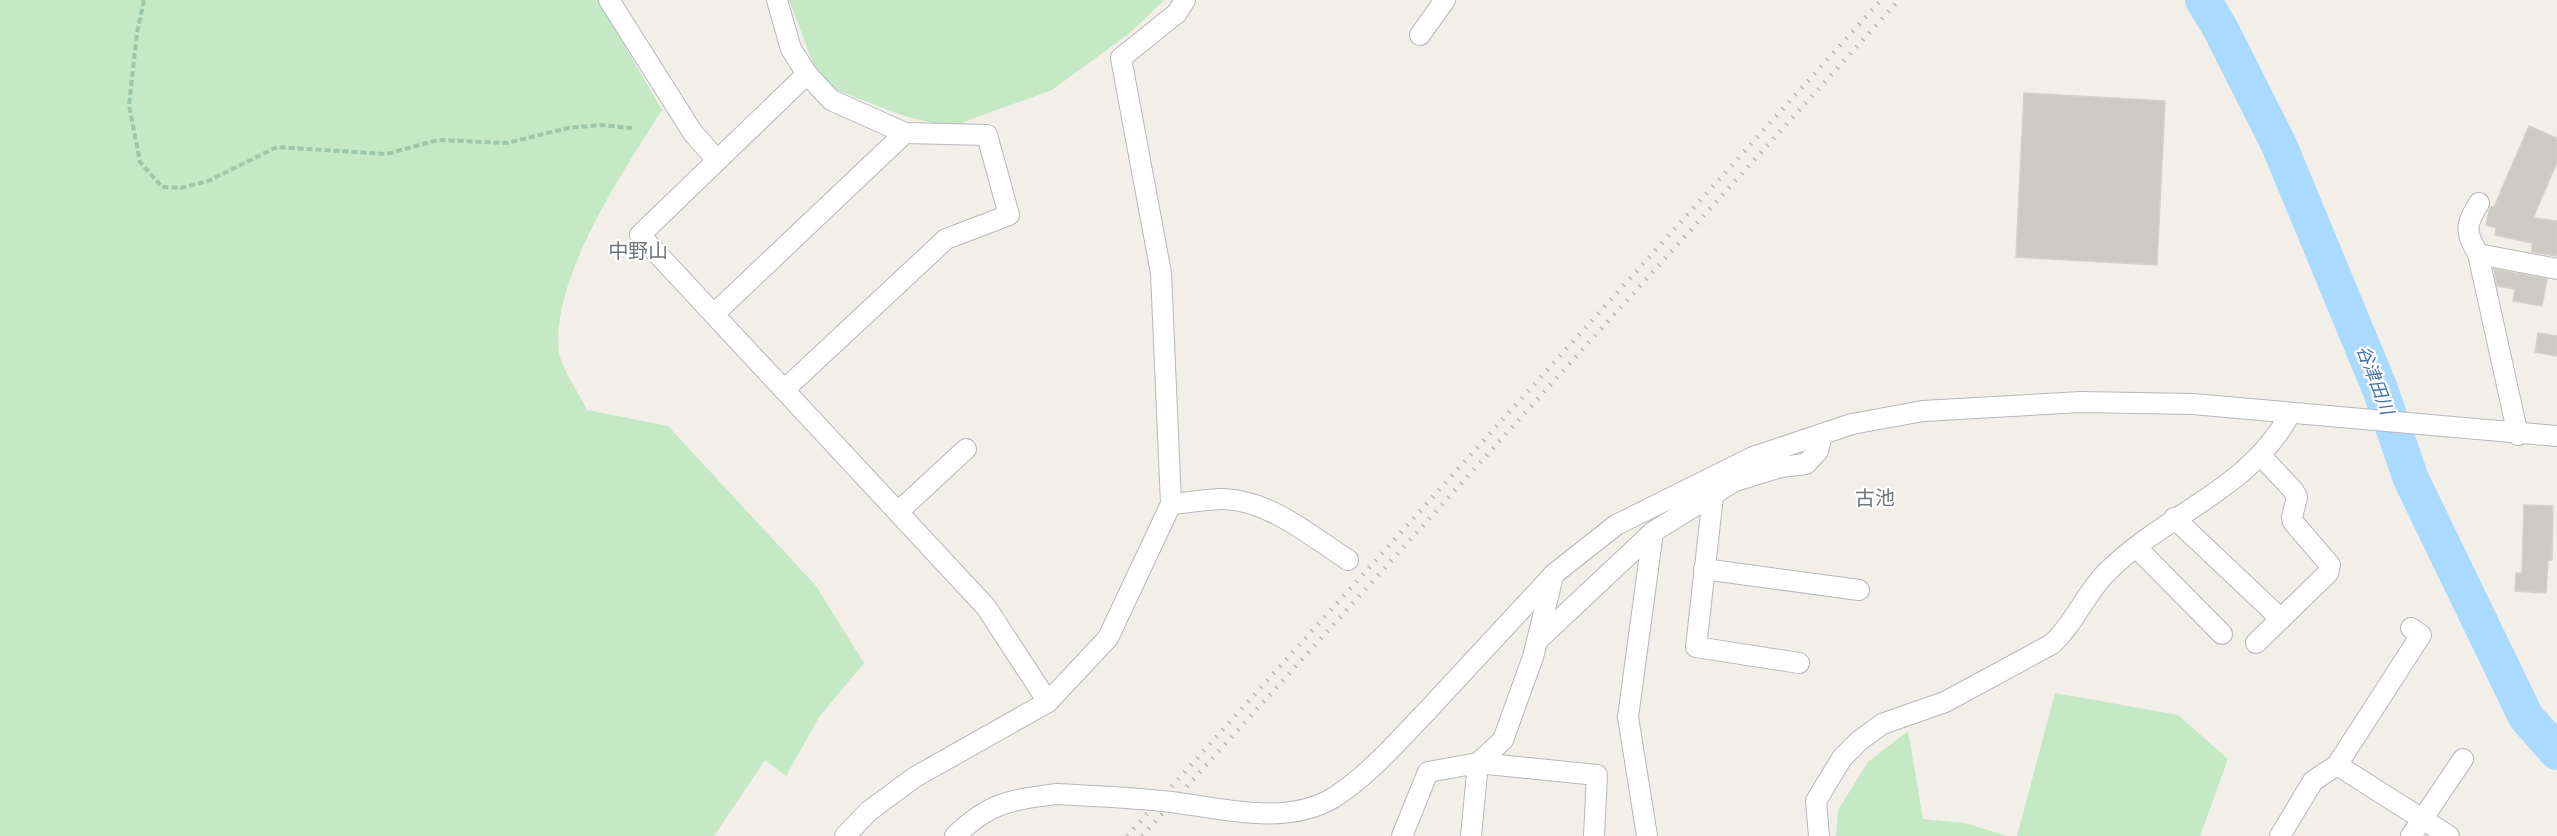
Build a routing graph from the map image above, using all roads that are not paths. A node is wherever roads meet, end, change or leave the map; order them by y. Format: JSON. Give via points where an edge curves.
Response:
{"nodes":[{"id":1,"x":609,"y":0,"type":"edge"},
{"id":2,"x":777,"y":0,"type":"edge"},
{"id":3,"x":1185,"y":0,"type":"edge"},
{"id":4,"x":1445,"y":0,"type":"edge"},
{"id":5,"x":1419,"y":35,"type":"dead end"},
{"id":6,"x":807,"y":74,"type":"junction"},
{"id":7,"x":905,"y":133,"type":"junction"},
{"id":8,"x":717,"y":160,"type":"junction"},
{"id":9,"x":2479,"y":202,"type":"dead end"},
{"id":10,"x":2478,"y":254,"type":"junction"},
{"id":11,"x":2557,"y":269,"type":"edge"},
{"id":12,"x":714,"y":314,"type":"junction"},
{"id":13,"x":784,"y":390,"type":"junction"},
{"id":14,"x":2297,"y":414,"type":"junction"},
{"id":15,"x":1822,"y":434,"type":"junction"},
{"id":16,"x":2518,"y":435,"type":"junction"},
{"id":17,"x":2557,"y":436,"type":"edge"},
{"id":18,"x":966,"y":449,"type":"dead end"},
{"id":19,"x":2260,"y":456,"type":"junction"},
{"id":20,"x":1713,"y":496,"type":"junction"},
{"id":21,"x":1171,"y":504,"type":"junction"},
{"id":22,"x":898,"y":512,"type":"junction"},
{"id":23,"x":2174,"y":518,"type":"junction"},
{"id":24,"x":1653,"y":532,"type":"junction"},
{"id":25,"x":2137,"y":548,"type":"junction"},
{"id":26,"x":1348,"y":560,"type":"dead end"},
{"id":27,"x":1704,"y":569,"type":"junction"},
{"id":28,"x":1554,"y":574,"type":"junction"},
{"id":29,"x":1859,"y":590,"type":"dead end"},
{"id":30,"x":2281,"y":619,"type":"junction"},
{"id":31,"x":2412,"y":627,"type":"dead end"},
{"id":32,"x":2222,"y":634,"type":"dead end"},
{"id":33,"x":1538,"y":640,"type":"junction"},
{"id":34,"x":2256,"y":643,"type":"dead end"},
{"id":35,"x":1799,"y":663,"type":"dead end"},
{"id":36,"x":1048,"y":702,"type":"junction"},
{"id":37,"x":2463,"y":759,"type":"dead end"},
{"id":38,"x":1478,"y":763,"type":"junction"},
{"id":39,"x":2337,"y":765,"type":"junction"},
{"id":40,"x":2422,"y":817,"type":"junction"},
{"id":41,"x":845,"y":836,"type":"edge"},
{"id":42,"x":955,"y":836,"type":"edge"},
{"id":43,"x":1402,"y":836,"type":"edge"},
{"id":44,"x":1471,"y":836,"type":"edge"},
{"id":45,"x":1594,"y":836,"type":"edge"},
{"id":46,"x":1647,"y":836,"type":"edge"},
{"id":47,"x":1819,"y":836,"type":"edge"},
{"id":48,"x":2280,"y":836,"type":"edge"},
{"id":49,"x":2411,"y":836,"type":"edge"},
{"id":50,"x":2449,"y":836,"type":"edge"}],
"edges":[{"from":1,"to":8,"type":"street","via":[[693,133]]},
{"from":2,"to":6,"type":"street","via":[[791,49]]},
{"from":3,"to":21,"type":"street","via":[[1177,13],[1121,58],[1161,273]]},
{"from":4,"to":5,"type":"street"},
{"from":6,"to":7,"type":"street","via":[[831,100]]},
{"from":6,"to":8,"type":"street"},
{"from":7,"to":12,"type":"street"},
{"from":7,"to":13,"type":"street","via":[[987,135],[1009,215],[946,239]]},
{"from":8,"to":12,"type":"street","via":[[640,235]]},
{"from":9,"to":10,"type":"street","via":[[2467,222],[2468,237]]},
{"from":10,"to":11,"type":"street"},
{"from":10,"to":16,"type":"street"},
{"from":12,"to":13,"type":"street"},
{"from":13,"to":22,"type":"street"},
{"from":14,"to":15,"type":"street","via":[[2193,404],[2081,402],[1923,411],[1852,424]]},
{"from":14,"to":16,"type":"street"},
{"from":14,"to":19,"type":"street"},
{"from":15,"to":20,"type":"street","via":[[1818,452],[1806,464],[1735,480]]},
{"from":15,"to":28,"type":"street","via":[[1754,457],[1616,525]]},
{"from":16,"to":17,"type":"street"},
{"from":18,"to":22,"type":"street"},
{"from":19,"to":23,"type":"street","via":[[2244,473]]},
{"from":19,"to":30,"type":"street","via":[[2293,490],[2297,497],[2293,522],[2330,565],[2328,573]]},
{"from":20,"to":24,"type":"street"},
{"from":20,"to":27,"type":"street"},
{"from":21,"to":26,"type":"street","via":[[1224,499],[1256,506],[1289,521]]},
{"from":21,"to":36,"type":"street","via":[[1108,638]]},
{"from":22,"to":36,"type":"street","via":[[986,607]]},
{"from":23,"to":25,"type":"street"},
{"from":23,"to":30,"type":"street"},
{"from":24,"to":33,"type":"street"},
{"from":24,"to":46,"type":"street","via":[[1628,717]]},
{"from":25,"to":32,"type":"street"},
{"from":25,"to":47,"type":"street","via":[[2107,571],[2052,644],[1945,702],[1882,724],[1859,741],[1842,758],[1816,801]]},
{"from":27,"to":29,"type":"street"},
{"from":27,"to":35,"type":"street","via":[[1696,647]]},
{"from":28,"to":33,"type":"street"},
{"from":28,"to":42,"type":"street","bridge":true,"via":[[1353,783],[1332,798],[1300,812],[1246,812],[1057,794],[1016,799],[996,806],[976,816]]},
{"from":30,"to":34,"type":"street"},
{"from":31,"to":39,"type":"street","via":[[2421,635]]},
{"from":33,"to":38,"type":"street","via":[[1503,740]]},
{"from":36,"to":41,"type":"street","via":[[915,777],[869,811]]},
{"from":37,"to":40,"type":"street"},
{"from":38,"to":43,"type":"street","via":[[1428,772]]},
{"from":38,"to":44,"type":"street"},
{"from":38,"to":45,"type":"street","via":[[1597,775]]},
{"from":39,"to":40,"type":"street"},
{"from":39,"to":48,"type":"street","via":[[2313,781]]},
{"from":40,"to":49,"type":"street"},
{"from":40,"to":50,"type":"street"}]}
